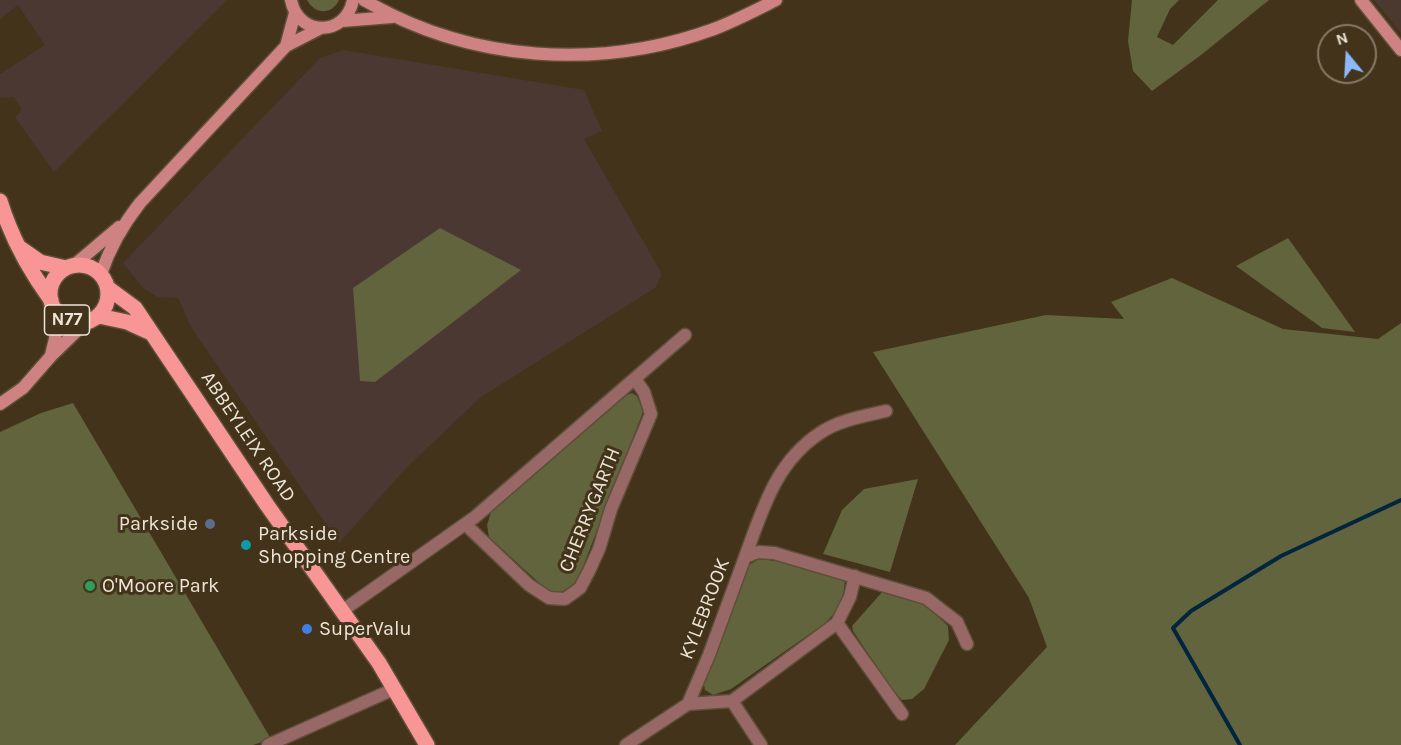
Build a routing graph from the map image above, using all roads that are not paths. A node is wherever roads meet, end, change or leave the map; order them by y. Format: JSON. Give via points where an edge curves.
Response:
{"nodes":[{"id":1,"x":291,"y":0,"type":"edge"},
{"id":2,"x":353,"y":0,"type":"edge"},
{"id":3,"x":364,"y":0,"type":"edge"},
{"id":4,"x":776,"y":0,"type":"edge"},
{"id":5,"x":1361,"y":0,"type":"edge"},
{"id":6,"x":295,"y":13,"type":"junction"},
{"id":7,"x":392,"y":17,"type":"junction"},
{"id":8,"x":342,"y":21,"type":"junction"},
{"id":9,"x":321,"y":28,"type":"junction"},
{"id":10,"x":286,"y":46,"type":"junction"},
{"id":11,"x":1401,"y":50,"type":"edge"},
{"id":12,"x":0,"y":201,"type":"edge"},
{"id":13,"x":124,"y":223,"type":"junction"},
{"id":14,"x":21,"y":248,"type":"junction"},
{"id":15,"x":70,"y":267,"type":"junction"},
{"id":16,"x":104,"y":281,"type":"junction"},
{"id":17,"x":54,"y":307,"type":"junction"},
{"id":18,"x":92,"y":319,"type":"junction"},
{"id":19,"x":151,"y":333,"type":"junction"},
{"id":20,"x":685,"y":334,"type":"dead end"},
{"id":21,"x":51,"y":356,"type":"junction"},
{"id":22,"x":635,"y":379,"type":"junction"},
{"id":23,"x":0,"y":404,"type":"edge"},
{"id":24,"x":886,"y":411,"type":"dead end"},
{"id":25,"x":465,"y":524,"type":"junction"},
{"id":26,"x":745,"y":557,"type":"junction"},
{"id":27,"x":855,"y":576,"type":"junction"},
{"id":28,"x":342,"y":611,"type":"junction"},
{"id":29,"x":837,"y":623,"type":"junction"},
{"id":30,"x":967,"y":644,"type":"dead end"},
{"id":31,"x":394,"y":689,"type":"junction"},
{"id":32,"x":732,"y":701,"type":"junction"},
{"id":33,"x":688,"y":704,"type":"junction"},
{"id":34,"x":902,"y":714,"type":"dead end"},
{"id":35,"x":268,"y":745,"type":"edge"},
{"id":36,"x":427,"y":745,"type":"edge"},
{"id":37,"x":626,"y":745,"type":"edge"},
{"id":38,"x":761,"y":745,"type":"edge"}],
"edges":[{"from":1,"to":6,"type":"main road"},
{"from":2,"to":8,"type":"main road"},
{"from":3,"to":7,"type":"main road"},
{"from":4,"to":7,"type":"main road","via":[[680,40],[627,52],[591,55],[536,54],[479,46]]},
{"from":5,"to":11,"type":"main road"},
{"from":6,"to":9,"type":"main road","via":[[306,24]]},
{"from":6,"to":10,"type":"main road"},
{"from":7,"to":8,"type":"main road"},
{"from":8,"to":9,"type":"main road"},
{"from":9,"to":10,"type":"main road"},
{"from":10,"to":13,"type":"main road"},
{"from":12,"to":14,"type":"main road","number":"N77"},
{"from":13,"to":15,"type":"main road"},
{"from":13,"to":16,"type":"main road","via":[[109,250]]},
{"from":14,"to":15,"type":"main road","number":"N77","via":[[40,262]]},
{"from":14,"to":17,"type":"main road","number":"N77","via":[[30,271]]},
{"from":15,"to":16,"type":"main road","number":"N77","via":[[88,266]]},
{"from":15,"to":17,"type":"main road","number":"N77","via":[[52,285]]},
{"from":16,"to":18,"type":"main road","number":"N77","via":[[107,303]]},
{"from":16,"to":19,"type":"main road","name":"ABBEYLEIX ROAD","number":"N77","via":[[135,308]]},
{"from":17,"to":18,"type":"main road","number":"N77","via":[[71,322]]},
{"from":17,"to":21,"type":"main road","via":[[56,339]]},
{"from":18,"to":19,"type":"main road","number":"N77","via":[[127,322]]},
{"from":18,"to":21,"type":"main road"},
{"from":19,"to":28,"type":"main road","name":"ABBEYLEIX ROAD","number":"N77"},
{"from":20,"to":22,"type":"street","name":"CHERRYGARTH"},
{"from":21,"to":23,"type":"main road","via":[[23,388]]},
{"from":22,"to":25,"type":"street","name":"CHERRYGARTH"},
{"from":22,"to":25,"type":"street","name":"CHERRYGARTH","via":[[651,414],[580,588],[565,599],[549,598],[529,585]]},
{"from":24,"to":26,"type":"street","via":[[857,417],[821,432],[791,458],[772,487]]},
{"from":25,"to":28,"type":"street","name":"CHERRYGARTH"},
{"from":26,"to":27,"type":"street","name":"KYLEBROOK","via":[[758,552],[774,553]]},
{"from":26,"to":33,"type":"street","name":"KYLEBROOK"},
{"from":27,"to":29,"type":"street"},
{"from":27,"to":30,"type":"street","name":"KYLEBROOK","via":[[926,598],[957,622]]},
{"from":28,"to":31,"type":"main road","name":"ABBEYLEIX ROAD","number":"N77"},
{"from":29,"to":32,"type":"street"},
{"from":29,"to":34,"type":"street"},
{"from":31,"to":35,"type":"street"},
{"from":31,"to":36,"type":"main road","name":"ABBEYLEIX ROAD","number":"N77"},
{"from":32,"to":33,"type":"street"},
{"from":32,"to":38,"type":"street"},
{"from":33,"to":37,"type":"street"}]}
